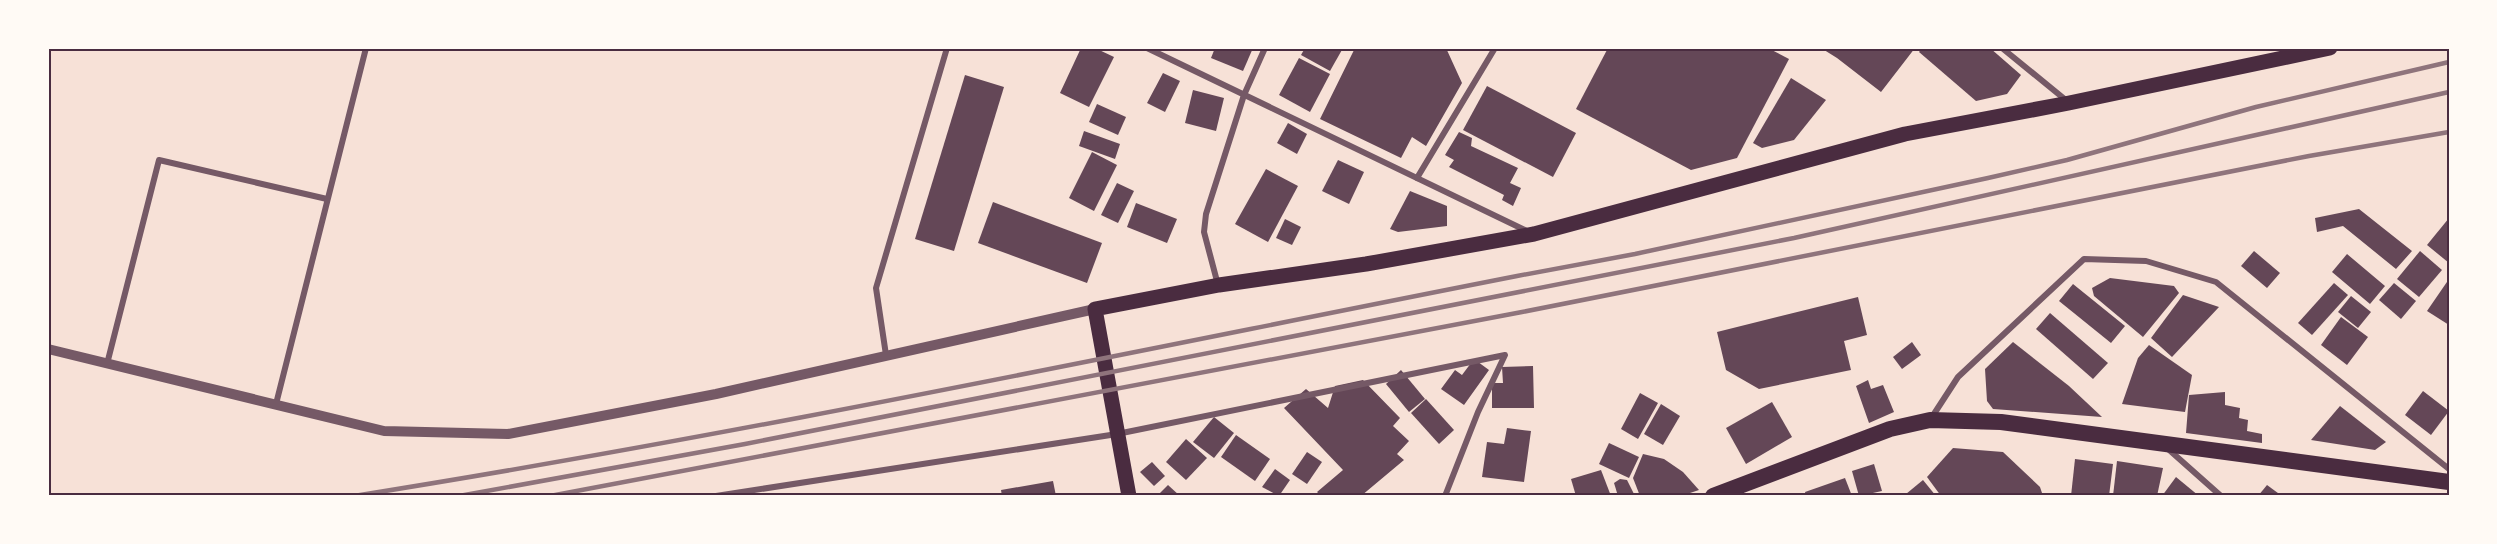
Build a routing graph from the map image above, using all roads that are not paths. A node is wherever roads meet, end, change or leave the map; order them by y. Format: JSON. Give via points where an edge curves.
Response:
{"nodes":[{"id":1,"x":366,"y":48,"type":"edge"},
{"id":2,"x":947,"y":48,"type":"edge"},
{"id":3,"x":1147,"y":48,"type":"edge"},
{"id":4,"x":1265,"y":48,"type":"edge"},
{"id":5,"x":1495,"y":48,"type":"edge"},
{"id":6,"x":2002,"y":48,"type":"edge"},
{"id":7,"x":2330,"y":48,"type":"edge"},
{"id":8,"x":1244,"y":95,"type":"junction"},
{"id":9,"x":2070,"y":106,"type":"junction"},
{"id":10,"x":1417,"y":178,"type":"junction"},
{"id":11,"x":327,"y":199,"type":"junction"},
{"id":12,"x":1534,"y":234,"type":"junction"},
{"id":13,"x":1218,"y":285,"type":"junction"},
{"id":14,"x":1095,"y":309,"type":"junction"},
{"id":15,"x":48,"y":350,"type":"edge"},
{"id":16,"x":886,"y":354,"type":"junction"},
{"id":17,"x":107,"y":364,"type":"junction"},
{"id":18,"x":276,"y":404,"type":"junction"},
{"id":19,"x":1930,"y":420,"type":"junction"},
{"id":20,"x":1117,"y":430,"type":"junction"},
{"id":21,"x":2163,"y":445,"type":"junction"},
{"id":22,"x":2449,"y":469,"type":"edge"},
{"id":23,"x":2449,"y":482,"type":"edge"},
{"id":24,"x":760,"y":488,"type":"junction"},
{"id":25,"x":716,"y":496,"type":"edge"},
{"id":26,"x":762,"y":496,"type":"edge"},
{"id":27,"x":1129,"y":496,"type":"edge"},
{"id":28,"x":1445,"y":496,"type":"edge"},
{"id":29,"x":1713,"y":496,"type":"edge"},
{"id":30,"x":2221,"y":496,"type":"edge"}],
"edges":[{"from":1,"to":11,"type":"street"},
{"from":2,"to":16,"type":"street","via":[[876,288]]},
{"from":3,"to":8,"type":"street"},
{"from":4,"to":8,"type":"street"},
{"from":5,"to":10,"type":"street"},
{"from":6,"to":9,"type":"street"},
{"from":7,"to":9,"type":"main road"},
{"from":8,"to":10,"type":"street"},
{"from":8,"to":13,"type":"street","via":[[1205,223]]},
{"from":9,"to":12,"type":"main road","via":[[1905,134]]},
{"from":10,"to":12,"type":"street"},
{"from":11,"to":17,"type":"street","via":[[159,160]]},
{"from":11,"to":18,"type":"street"},
{"from":12,"to":13,"type":"main road"},
{"from":13,"to":14,"type":"main road"},
{"from":14,"to":16,"type":"street"},
{"from":14,"to":20,"type":"main road"},
{"from":15,"to":17,"type":"street"},
{"from":16,"to":18,"type":"street","via":[[716,394],[508,434],[384,431]]},
{"from":17,"to":18,"type":"street"},
{"from":19,"to":21,"type":"highway","via":[[2001,422]]},
{"from":19,"to":22,"type":"street","via":[[1958,377],[2084,259],[2146,261],[2216,282]]},
{"from":19,"to":29,"type":"highway","via":[[1890,429]]},
{"from":20,"to":24,"type":"street"},
{"from":20,"to":27,"type":"main road"},
{"from":20,"to":28,"type":"street","via":[[1505,354]]},
{"from":21,"to":23,"type":"highway"},
{"from":21,"to":30,"type":"street"},
{"from":24,"to":25,"type":"street"},
{"from":24,"to":26,"type":"street"}]}
